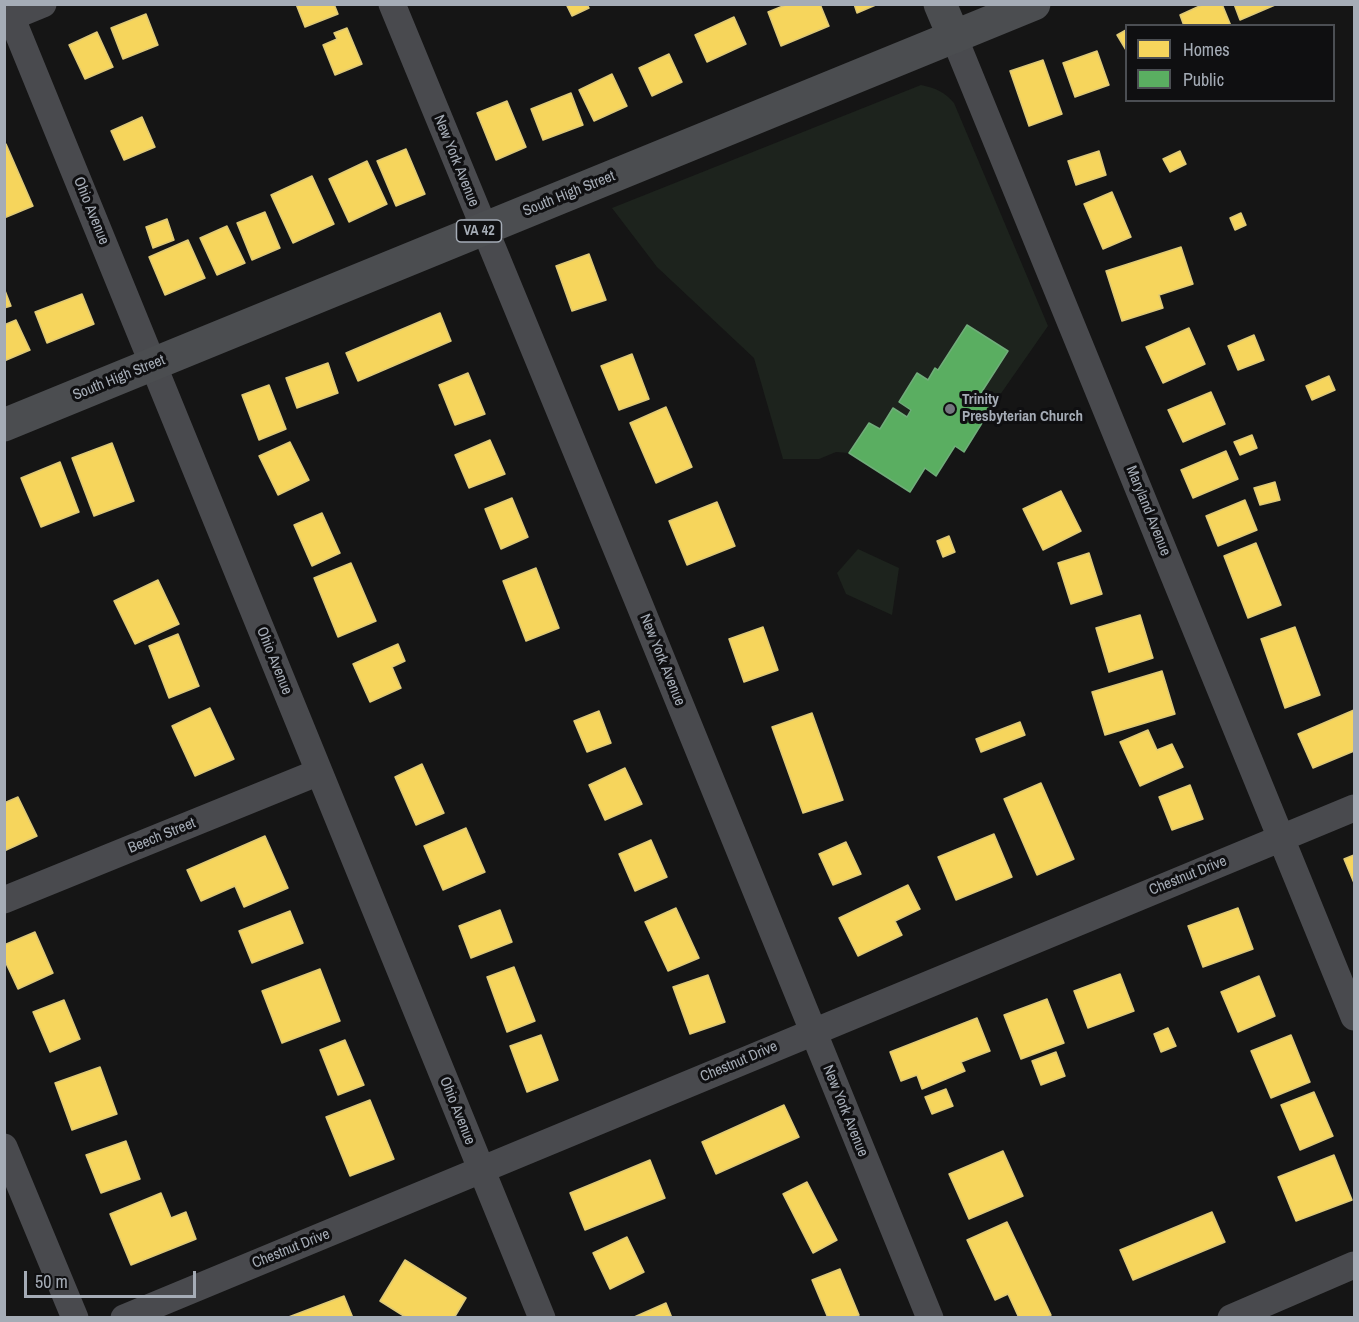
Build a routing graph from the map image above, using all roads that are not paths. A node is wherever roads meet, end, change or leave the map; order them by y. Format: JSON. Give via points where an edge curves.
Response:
{"nodes":[{"id":1,"x":43,"y":4,"type":"edge"},
{"id":2,"x":392,"y":4,"type":"edge"},
{"id":3,"x":940,"y":4,"type":"edge"},
{"id":4,"x":1034,"y":4,"type":"edge"},
{"id":5,"x":7,"y":14,"type":"edge"},
{"id":6,"x":954,"y":37,"type":"junction"},
{"id":7,"x":483,"y":229,"type":"junction"},
{"id":8,"x":154,"y":364,"type":"junction"},
{"id":9,"x":4,"y":425,"type":"edge"},
{"id":10,"x":319,"y":772,"type":"junction"},
{"id":11,"x":1354,"y":808,"type":"edge"},
{"id":12,"x":1282,"y":838,"type":"junction"},
{"id":13,"x":4,"y":900,"type":"edge"},
{"id":14,"x":1354,"y":1017,"type":"edge"},
{"id":15,"x":812,"y":1032,"type":"junction"},
{"id":16,"x":4,"y":1148,"type":"edge"},
{"id":17,"x":482,"y":1171,"type":"junction"},
{"id":18,"x":1354,"y":1265,"type":"edge"},
{"id":19,"x":75,"y":1317,"type":"edge"},
{"id":20,"x":124,"y":1317,"type":"edge"},
{"id":21,"x":542,"y":1317,"type":"edge"},
{"id":22,"x":930,"y":1317,"type":"edge"},
{"id":23,"x":1231,"y":1317,"type":"edge"}],
"edges":[{"from":1,"to":5,"type":"street"},
{"from":2,"to":7,"type":"street","name":"New York Avenue"},
{"from":3,"to":6,"type":"main road","name":"Maryland Avenue"},
{"from":4,"to":6,"type":"main road","name":"South High Street","number":"VA 42"},
{"from":5,"to":8,"type":"street","name":"Ohio Avenue"},
{"from":6,"to":7,"type":"main road","name":"South High Street","number":"VA 42"},
{"from":6,"to":12,"type":"street","name":"Maryland Avenue"},
{"from":7,"to":8,"type":"main road","name":"South High Street","number":"VA 42"},
{"from":7,"to":15,"type":"street","name":"New York Avenue"},
{"from":8,"to":9,"type":"main road","name":"South High Street","number":"VA 42"},
{"from":8,"to":10,"type":"street","name":"Ohio Avenue"},
{"from":10,"to":13,"type":"street","name":"Beech Street"},
{"from":10,"to":17,"type":"street","name":"Ohio Avenue"},
{"from":11,"to":12,"type":"street","name":"Chestnut Drive"},
{"from":12,"to":14,"type":"street","name":"Maryland Avenue"},
{"from":12,"to":15,"type":"street","name":"Chestnut Drive"},
{"from":15,"to":17,"type":"street","name":"Chestnut Drive"},
{"from":15,"to":22,"type":"street","name":"New York Avenue"},
{"from":16,"to":19,"type":"street"},
{"from":17,"to":20,"type":"street","name":"Chestnut Drive"},
{"from":17,"to":21,"type":"street","name":"Ohio Avenue"},
{"from":18,"to":23,"type":"street"}]}
